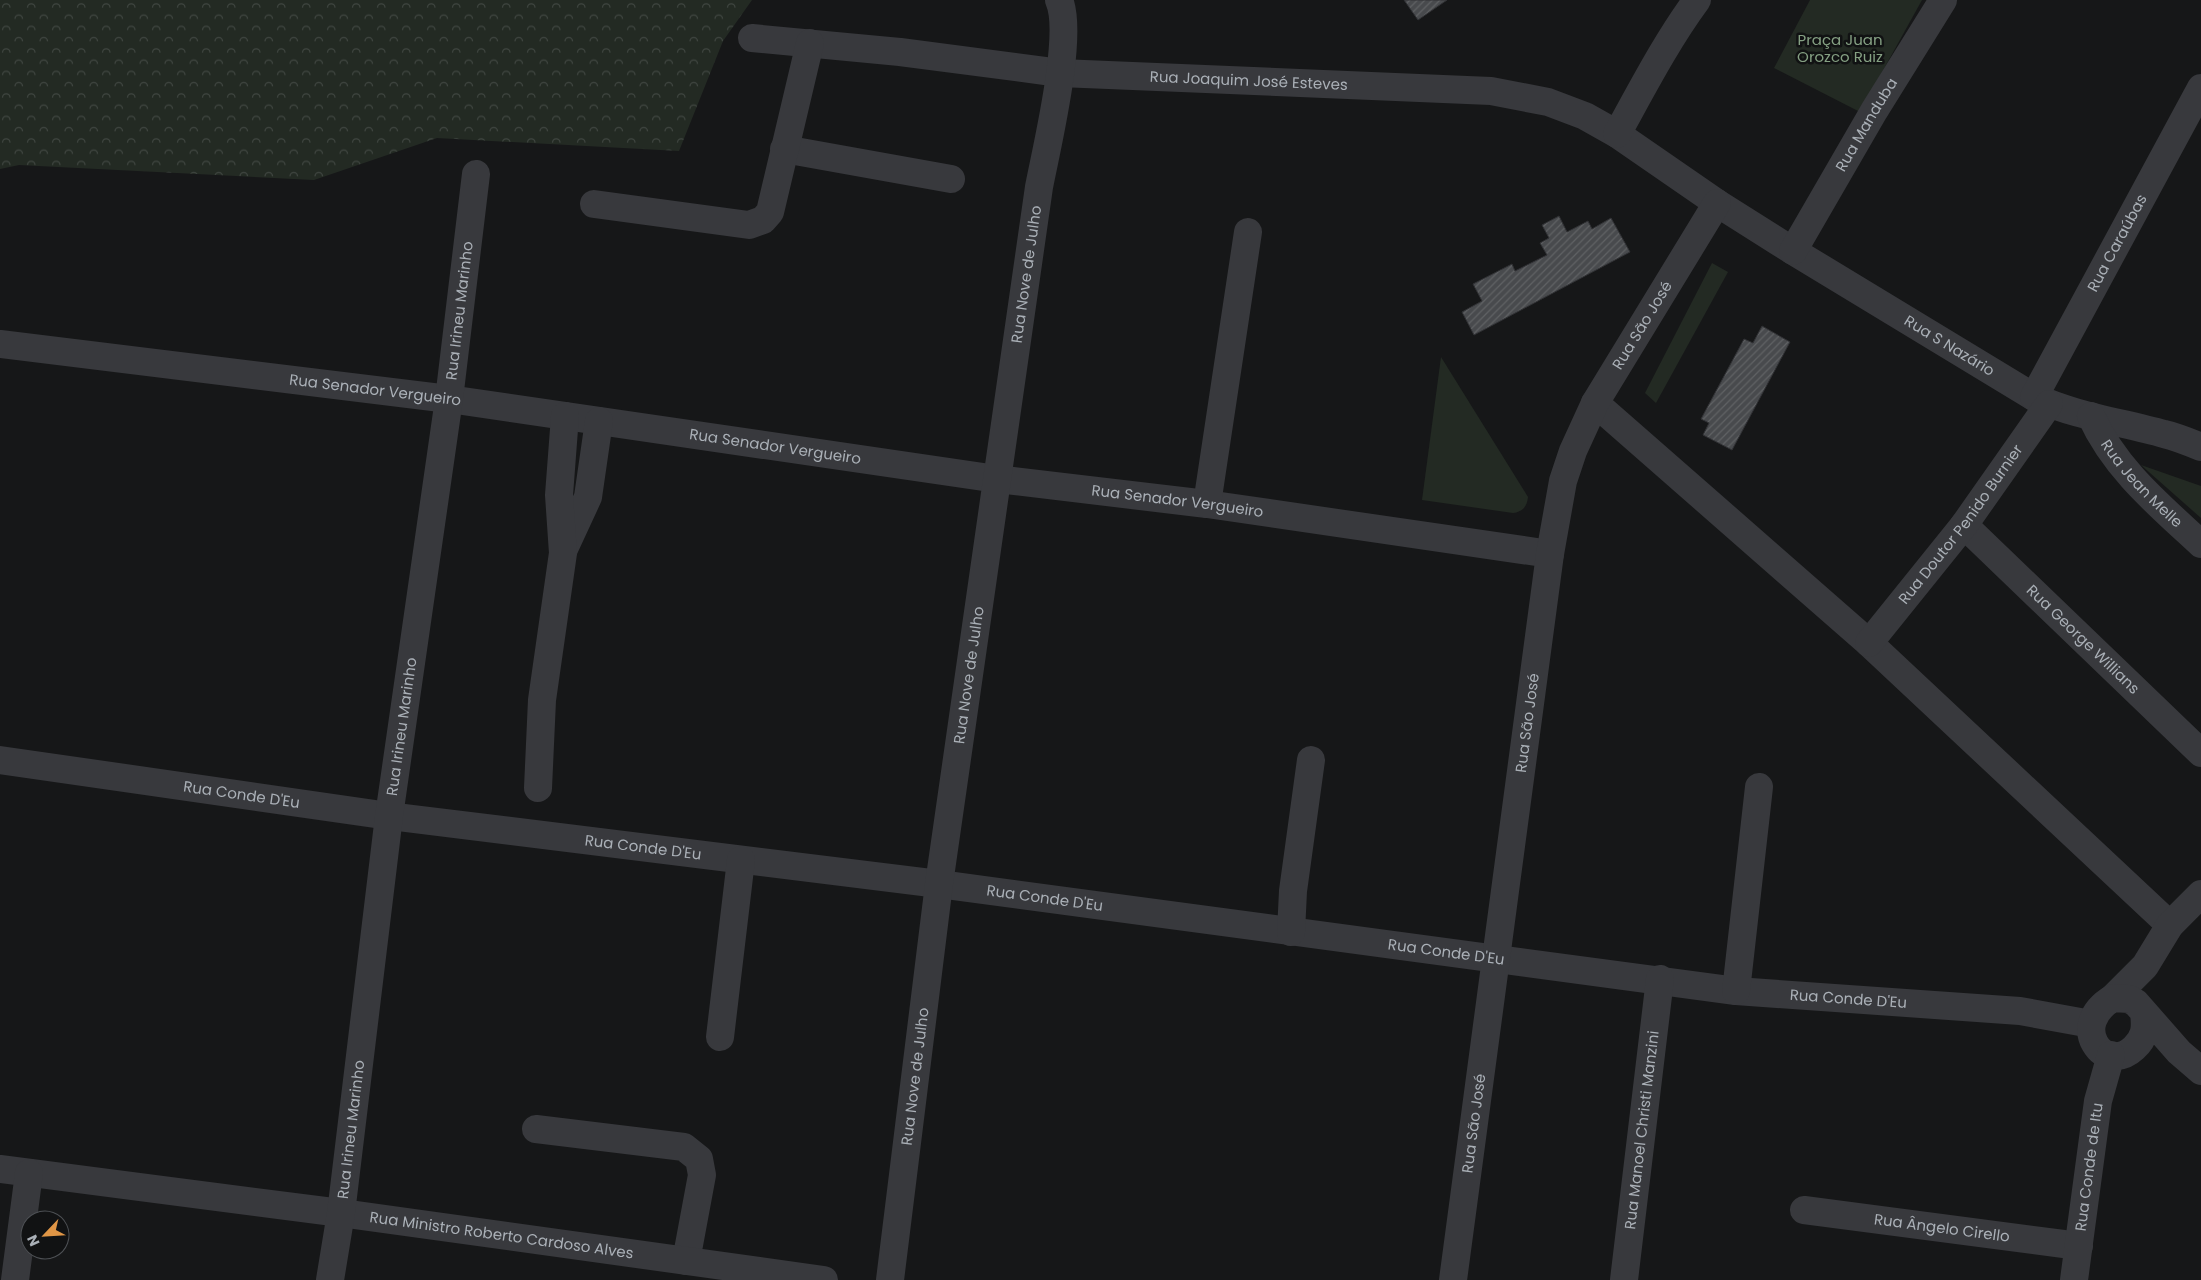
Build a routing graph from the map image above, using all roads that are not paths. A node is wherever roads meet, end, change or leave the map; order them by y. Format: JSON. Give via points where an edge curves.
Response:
{"nodes":[{"id":1,"x":1059,"y":0,"type":"edge"},
{"id":2,"x":1697,"y":0,"type":"edge"},
{"id":3,"x":1943,"y":0,"type":"edge"},
{"id":4,"x":752,"y":38,"type":"dead end"},
{"id":5,"x":810,"y":43,"type":"junction"},
{"id":6,"x":1060,"y":73,"type":"junction"},
{"id":7,"x":2201,"y":88,"type":"edge"},
{"id":8,"x":1616,"y":134,"type":"junction"},
{"id":9,"x":784,"y":149,"type":"junction"},
{"id":10,"x":476,"y":174,"type":"dead end"},
{"id":11,"x":951,"y":179,"type":"dead end"},
{"id":12,"x":1717,"y":203,"type":"junction"},
{"id":13,"x":594,"y":204,"type":"dead end"},
{"id":14,"x":1248,"y":232,"type":"dead end"},
{"id":15,"x":1793,"y":251,"type":"junction"},
{"id":16,"x":0,"y":344,"type":"edge"},
{"id":17,"x":449,"y":399,"type":"junction"},
{"id":18,"x":2041,"y":400,"type":"junction"},
{"id":19,"x":1596,"y":403,"type":"junction"},
{"id":20,"x":566,"y":416,"type":"junction"},
{"id":21,"x":2091,"y":416,"type":"junction"},
{"id":22,"x":599,"y":421,"type":"junction"},
{"id":23,"x":2201,"y":447,"type":"edge"},
{"id":24,"x":997,"y":479,"type":"junction"},
{"id":25,"x":1207,"y":504,"type":"junction"},
{"id":26,"x":1964,"y":525,"type":"junction"},
{"id":27,"x":2201,"y":544,"type":"edge"},
{"id":28,"x":563,"y":553,"type":"junction"},
{"id":29,"x":1550,"y":554,"type":"junction"},
{"id":30,"x":1869,"y":643,"type":"junction"},
{"id":31,"x":2201,"y":754,"type":"edge"},
{"id":32,"x":0,"y":760,"type":"edge"},
{"id":33,"x":1311,"y":760,"type":"dead end"},
{"id":34,"x":1759,"y":787,"type":"dead end"},
{"id":35,"x":538,"y":788,"type":"dead end"},
{"id":36,"x":389,"y":816,"type":"junction"},
{"id":37,"x":742,"y":860,"type":"junction"},
{"id":38,"x":939,"y":884,"type":"junction"},
{"id":39,"x":2201,"y":894,"type":"edge"},
{"id":40,"x":2170,"y":925,"type":"junction"},
{"id":41,"x":1291,"y":932,"type":"junction"},
{"id":42,"x":1496,"y":960,"type":"junction"},
{"id":43,"x":2145,"y":966,"type":"junction"},
{"id":44,"x":1660,"y":979,"type":"junction"},
{"id":45,"x":1736,"y":991,"type":"junction"},
{"id":46,"x":2113,"y":998,"type":"junction"},
{"id":47,"x":2143,"y":1011,"type":"junction"},
{"id":48,"x":2092,"y":1024,"type":"junction"},
{"id":49,"x":720,"y":1037,"type":"dead end"},
{"id":50,"x":2123,"y":1052,"type":"junction"},
{"id":51,"x":2179,"y":1052,"type":"junction"},
{"id":52,"x":2201,"y":1072,"type":"edge"},
{"id":53,"x":536,"y":1129,"type":"dead end"},
{"id":54,"x":0,"y":1169,"type":"edge"},
{"id":55,"x":28,"y":1173,"type":"junction"},
{"id":56,"x":1804,"y":1210,"type":"dead end"},
{"id":57,"x":340,"y":1213,"type":"junction"},
{"id":58,"x":2079,"y":1246,"type":"junction"},
{"id":59,"x":686,"y":1261,"type":"junction"},
{"id":60,"x":15,"y":1280,"type":"edge"},
{"id":61,"x":330,"y":1280,"type":"edge"},
{"id":62,"x":824,"y":1280,"type":"edge"},
{"id":63,"x":890,"y":1280,"type":"edge"},
{"id":64,"x":1452,"y":1280,"type":"edge"},
{"id":65,"x":1624,"y":1280,"type":"edge"},
{"id":66,"x":2074,"y":1280,"type":"edge"}],
"edges":[{"from":1,"to":6,"type":"street","name":"Rua Nove de Julho","via":[[1064,19]]},
{"from":2,"to":8,"type":"street","via":[[1668,43]]},
{"from":3,"to":15,"type":"street","name":"Rua Manduba"},
{"from":4,"to":5,"type":"street","name":"Rua Joaquim José Esteves"},
{"from":5,"to":6,"type":"street","name":"Rua Joaquim José Esteves"},
{"from":5,"to":9,"type":"street"},
{"from":6,"to":8,"type":"street","name":"Rua Joaquim José Esteves","via":[[1491,91],[1548,102],[1585,116]]},
{"from":6,"to":24,"type":"street","name":"Rua Nove de Julho"},
{"from":7,"to":18,"type":"street","name":"Rua Caraúbas"},
{"from":8,"to":12,"type":"street","name":"Rua Joaquim José Esteves"},
{"from":9,"to":11,"type":"street"},
{"from":9,"to":13,"type":"street","via":[[770,212],[756,223],[749,225]]},
{"from":10,"to":17,"type":"street","name":"Rua Irineu Marinho"},
{"from":12,"to":15,"type":"street","name":"Rua S Nazário"},
{"from":12,"to":19,"type":"street","name":"Rua São José"},
{"from":14,"to":25,"type":"street"},
{"from":15,"to":18,"type":"street","name":"Rua S Nazário"},
{"from":16,"to":17,"type":"street","name":"Rua Senador Vergueiro"},
{"from":17,"to":20,"type":"street","name":"Rua Senador Vergueiro"},
{"from":17,"to":36,"type":"street","name":"Rua Irineu Marinho"},
{"from":18,"to":21,"type":"street","name":"Rua S Nazário"},
{"from":18,"to":26,"type":"street","name":"Rua Doutor Penido Burnier"},
{"from":19,"to":29,"type":"street","name":"Rua São José","via":[[1573,451],[1556,512]]},
{"from":19,"to":30,"type":"street"},
{"from":20,"to":22,"type":"street","name":"Rua Senador Vergueiro"},
{"from":20,"to":28,"type":"street","via":[[559,496]]},
{"from":21,"to":23,"type":"street","name":"Rua S Nazário","via":[[2166,434]]},
{"from":21,"to":27,"type":"street","name":"Rua Jean Melle","via":[[2101,439],[2140,488]]},
{"from":22,"to":24,"type":"street","name":"Rua Senador Vergueiro"},
{"from":22,"to":28,"type":"street","via":[[588,497]]},
{"from":24,"to":25,"type":"street","name":"Rua Senador Vergueiro"},
{"from":24,"to":38,"type":"street","name":"Rua Nove de Julho"},
{"from":25,"to":29,"type":"street","name":"Rua Senador Vergueiro"},
{"from":26,"to":30,"type":"street","name":"Rua Doutor Penido Burnier"},
{"from":26,"to":31,"type":"street","name":"Rua George Willians"},
{"from":28,"to":35,"type":"street","via":[[542,700]]},
{"from":29,"to":42,"type":"street","name":"Rua São José"},
{"from":30,"to":40,"type":"street"},
{"from":32,"to":36,"type":"street","name":"Rua Conde D'Eu"},
{"from":33,"to":41,"type":"street","via":[[1293,891]]},
{"from":34,"to":45,"type":"street"},
{"from":36,"to":37,"type":"street","name":"Rua Conde D'Eu"},
{"from":36,"to":57,"type":"street","name":"Rua Irineu Marinho"},
{"from":37,"to":38,"type":"street","name":"Rua Conde D'Eu"},
{"from":37,"to":49,"type":"street"},
{"from":38,"to":41,"type":"street","name":"Rua Conde D'Eu"},
{"from":38,"to":63,"type":"street","name":"Rua Nove de Julho"},
{"from":39,"to":40,"type":"street"},
{"from":40,"to":43,"type":"street"},
{"from":41,"to":42,"type":"street","name":"Rua Conde D'Eu"},
{"from":42,"to":44,"type":"street","name":"Rua Conde D'Eu"},
{"from":42,"to":64,"type":"street","name":"Rua São José"},
{"from":43,"to":46,"type":"street"},
{"from":43,"to":47,"type":"street"},
{"from":44,"to":45,"type":"street","name":"Rua Conde D'Eu"},
{"from":44,"to":65,"type":"street","name":"Rua Manoel Christi Manzini"},
{"from":45,"to":48,"type":"street","name":"Rua Conde D'Eu","via":[[2020,1011]]},
{"from":46,"to":47,"type":"street","via":[[2129,999]]},
{"from":46,"to":48,"type":"street","via":[[2100,1007]]},
{"from":47,"to":50,"type":"street","via":[[2145,1032]]},
{"from":47,"to":51,"type":"street"},
{"from":48,"to":50,"type":"street","via":[[2092,1040],[2102,1052]]},
{"from":50,"to":51,"type":"street","via":[[2155,1048]]},
{"from":50,"to":58,"type":"street","name":"Rua Conde de Itu","via":[[2098,1101]]},
{"from":51,"to":52,"type":"street"},
{"from":53,"to":59,"type":"street","via":[[684,1147],[699,1159],[702,1175]]},
{"from":54,"to":55,"type":"street","name":"Rua Ministro Roberto Cardoso Alves"},
{"from":55,"to":57,"type":"street","name":"Rua Ministro Roberto Cardoso Alves"},
{"from":55,"to":60,"type":"street"},
{"from":56,"to":58,"type":"street","name":"Rua Ângelo Cirello"},
{"from":57,"to":59,"type":"street","name":"Rua Ministro Roberto Cardoso Alves"},
{"from":57,"to":61,"type":"street","name":"Rua Irineu Marinho"},
{"from":58,"to":66,"type":"street","name":"Rua Conde de Itu"},
{"from":59,"to":62,"type":"street","name":"Rua Ministro Roberto Cardoso Alves"}]}
